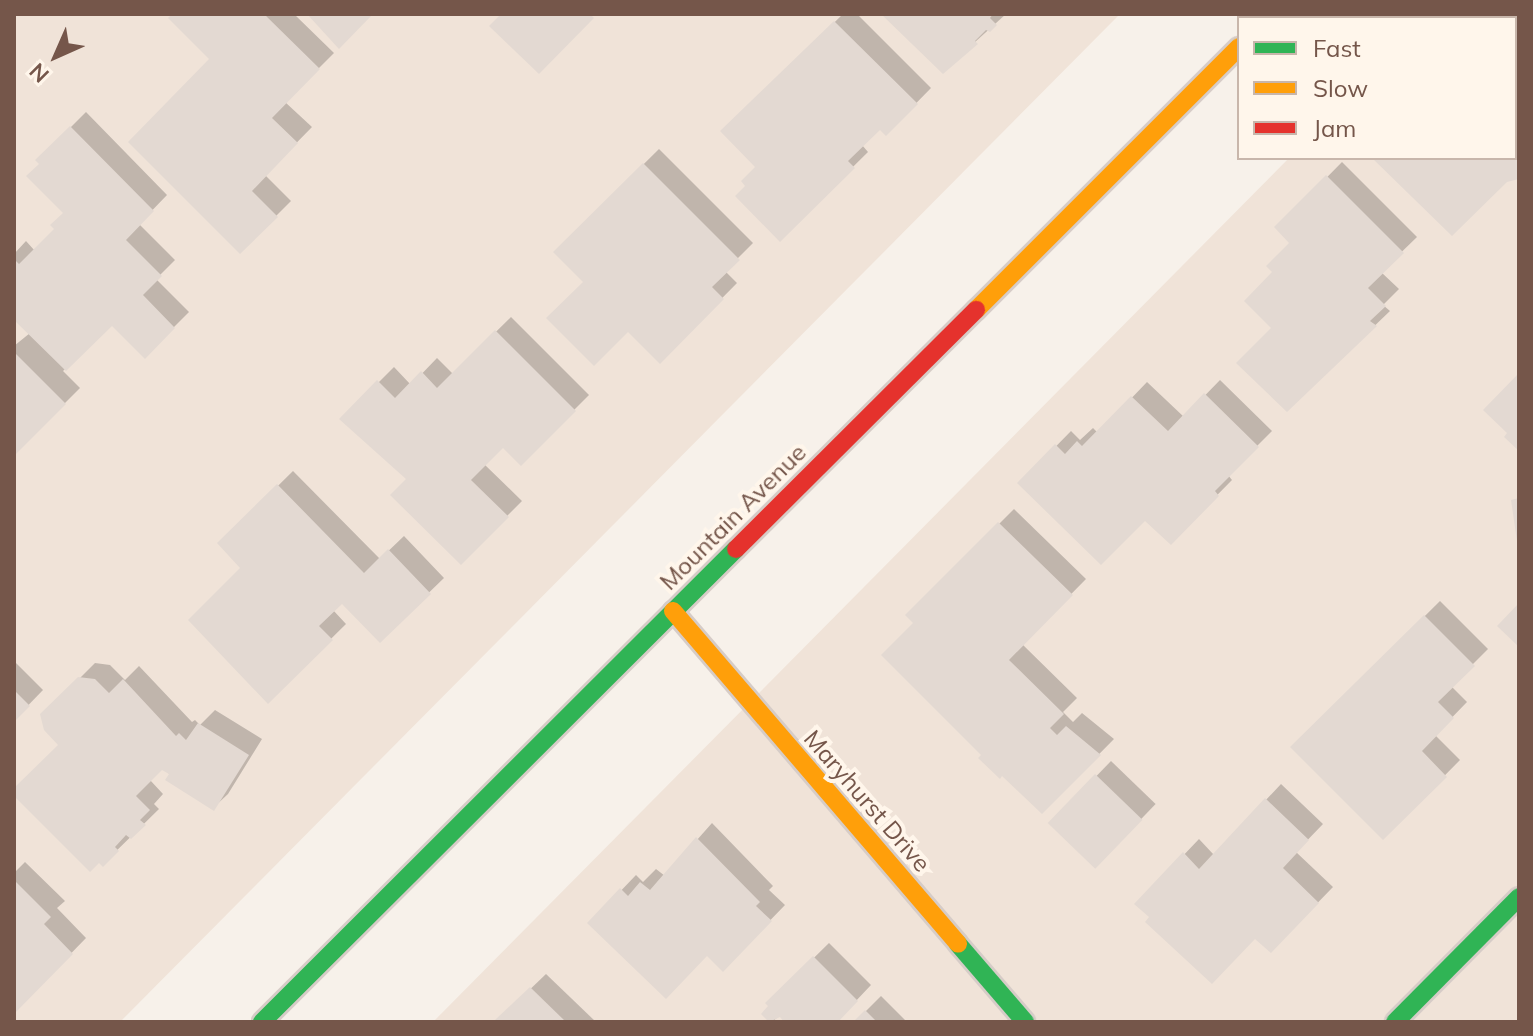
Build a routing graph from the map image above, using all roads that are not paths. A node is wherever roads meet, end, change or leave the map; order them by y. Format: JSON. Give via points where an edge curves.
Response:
{"nodes":[{"id":1,"x":1237,"y":49,"type":"edge"},
{"id":2,"x":673,"y":611,"type":"junction"},
{"id":3,"x":1519,"y":897,"type":"edge"},
{"id":4,"x":262,"y":1022,"type":"edge"},
{"id":5,"x":1025,"y":1022,"type":"edge"},
{"id":6,"x":1395,"y":1022,"type":"edge"}],
"edges":[{"from":1,"to":2,"type":"main road","name":"Mountain Avenue"},
{"from":2,"to":4,"type":"main road","name":"Mountain Avenue"},
{"from":2,"to":5,"type":"main road","name":"Maryhurst Drive"},
{"from":3,"to":6,"type":"main road"}]}
